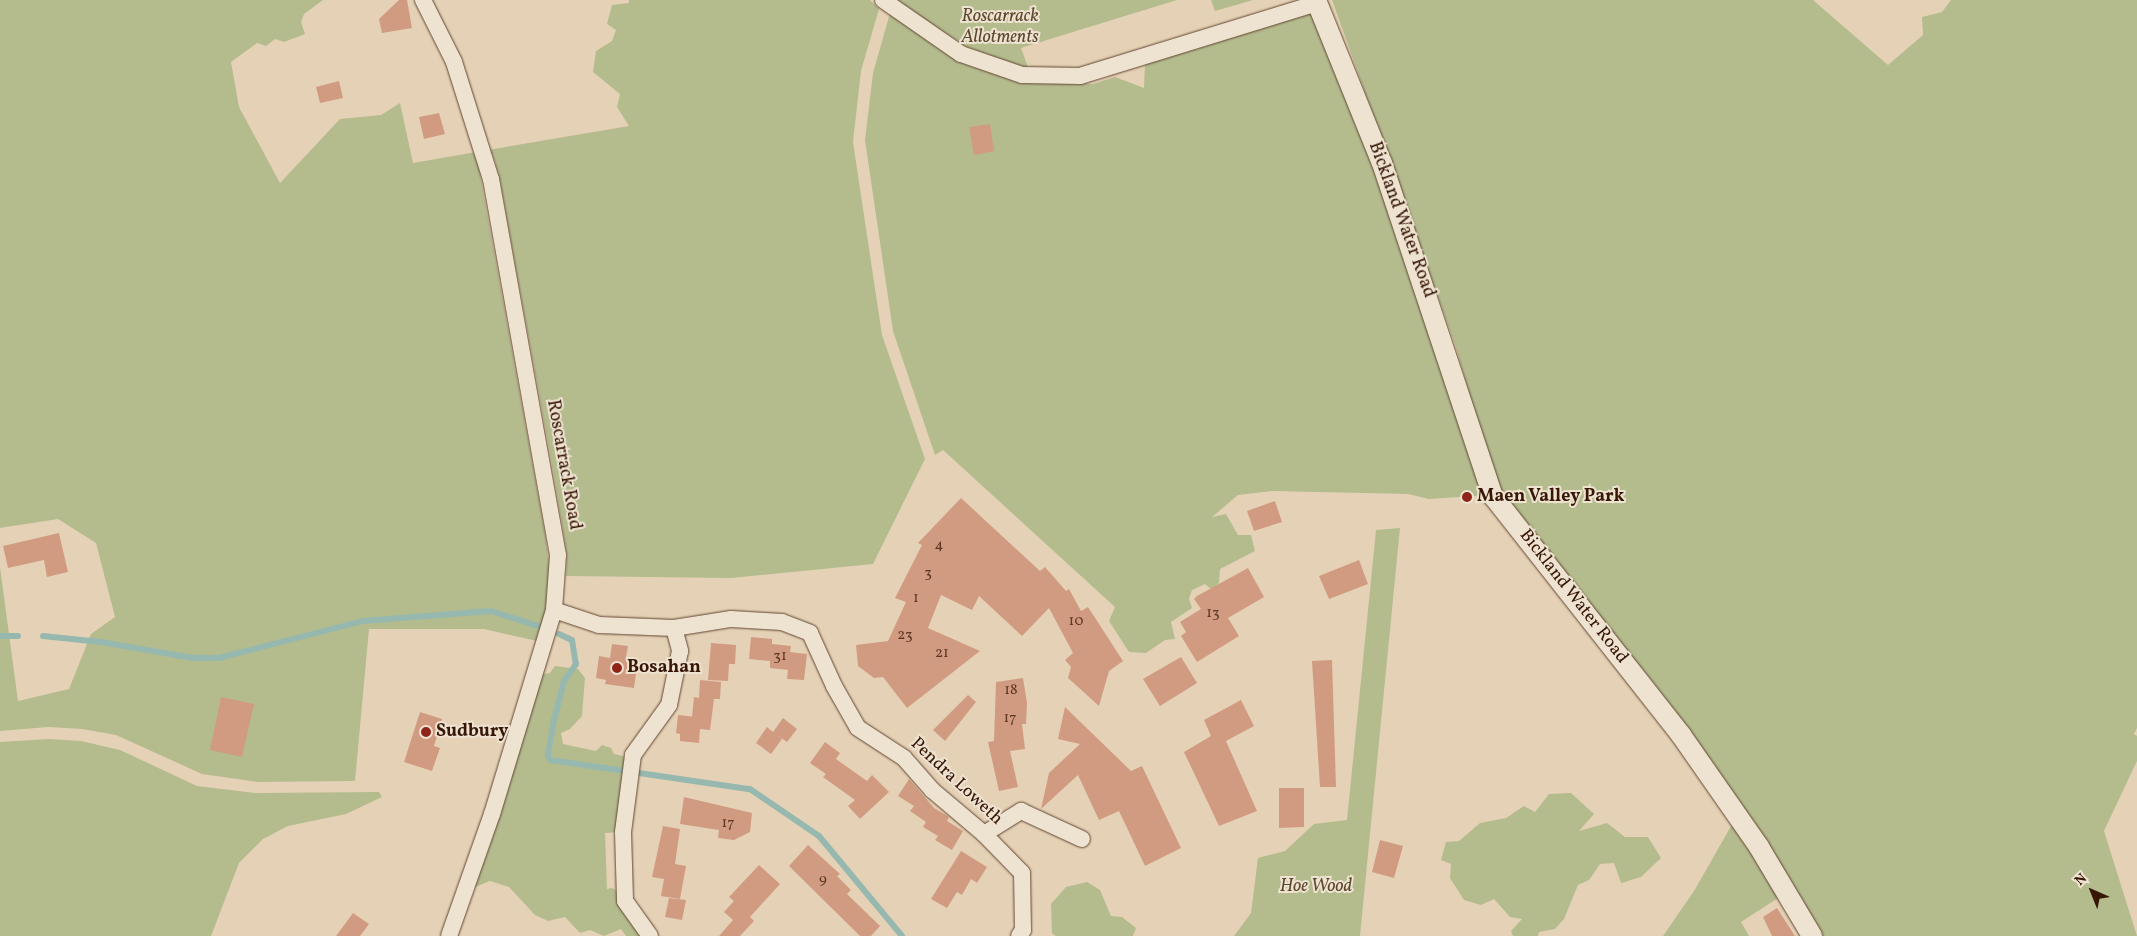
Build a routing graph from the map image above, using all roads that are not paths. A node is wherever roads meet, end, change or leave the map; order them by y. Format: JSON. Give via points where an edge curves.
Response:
{"nodes":[{"id":1,"x":423,"y":0,"type":"edge"},
{"id":2,"x":883,"y":0,"type":"edge"},
{"id":3,"x":1316,"y":2,"type":"edge"},
{"id":4,"x":554,"y":610,"type":"junction"},
{"id":5,"x":674,"y":628,"type":"junction"},
{"id":6,"x":984,"y":834,"type":"junction"},
{"id":7,"x":1082,"y":839,"type":"dead end"},
{"id":8,"x":449,"y":936,"type":"edge"},
{"id":9,"x":650,"y":936,"type":"edge"},
{"id":10,"x":1020,"y":936,"type":"edge"},
{"id":11,"x":1812,"y":936,"type":"edge"}],
"edges":[{"from":1,"to":4,"type":"street","name":"Roscarrack Road","via":[[454,62],[490,180],[558,555]]},
{"from":2,"to":3,"type":"street","via":[[961,54],[1022,74],[1080,76]]},
{"from":3,"to":11,"type":"street","name":"Bickland Water Road","via":[[1382,163],[1493,496],[1681,735],[1759,847]]},
{"from":4,"to":5,"type":"street","name":"Pendra Loweth","via":[[599,625]]},
{"from":4,"to":8,"type":"street","name":"Roscarrack Road","via":[[492,814]]},
{"from":5,"to":6,"type":"street","name":"Pendra Loweth","via":[[731,619],[782,622],[810,633],[858,728],[904,758],[932,790]]},
{"from":5,"to":9,"type":"street","via":[[680,651],[669,705],[633,755],[623,832],[625,901]]},
{"from":6,"to":7,"type":"street","via":[[1021,811]]},
{"from":6,"to":10,"type":"street","name":"Pendra Loweth","via":[[1022,874]]}]}
